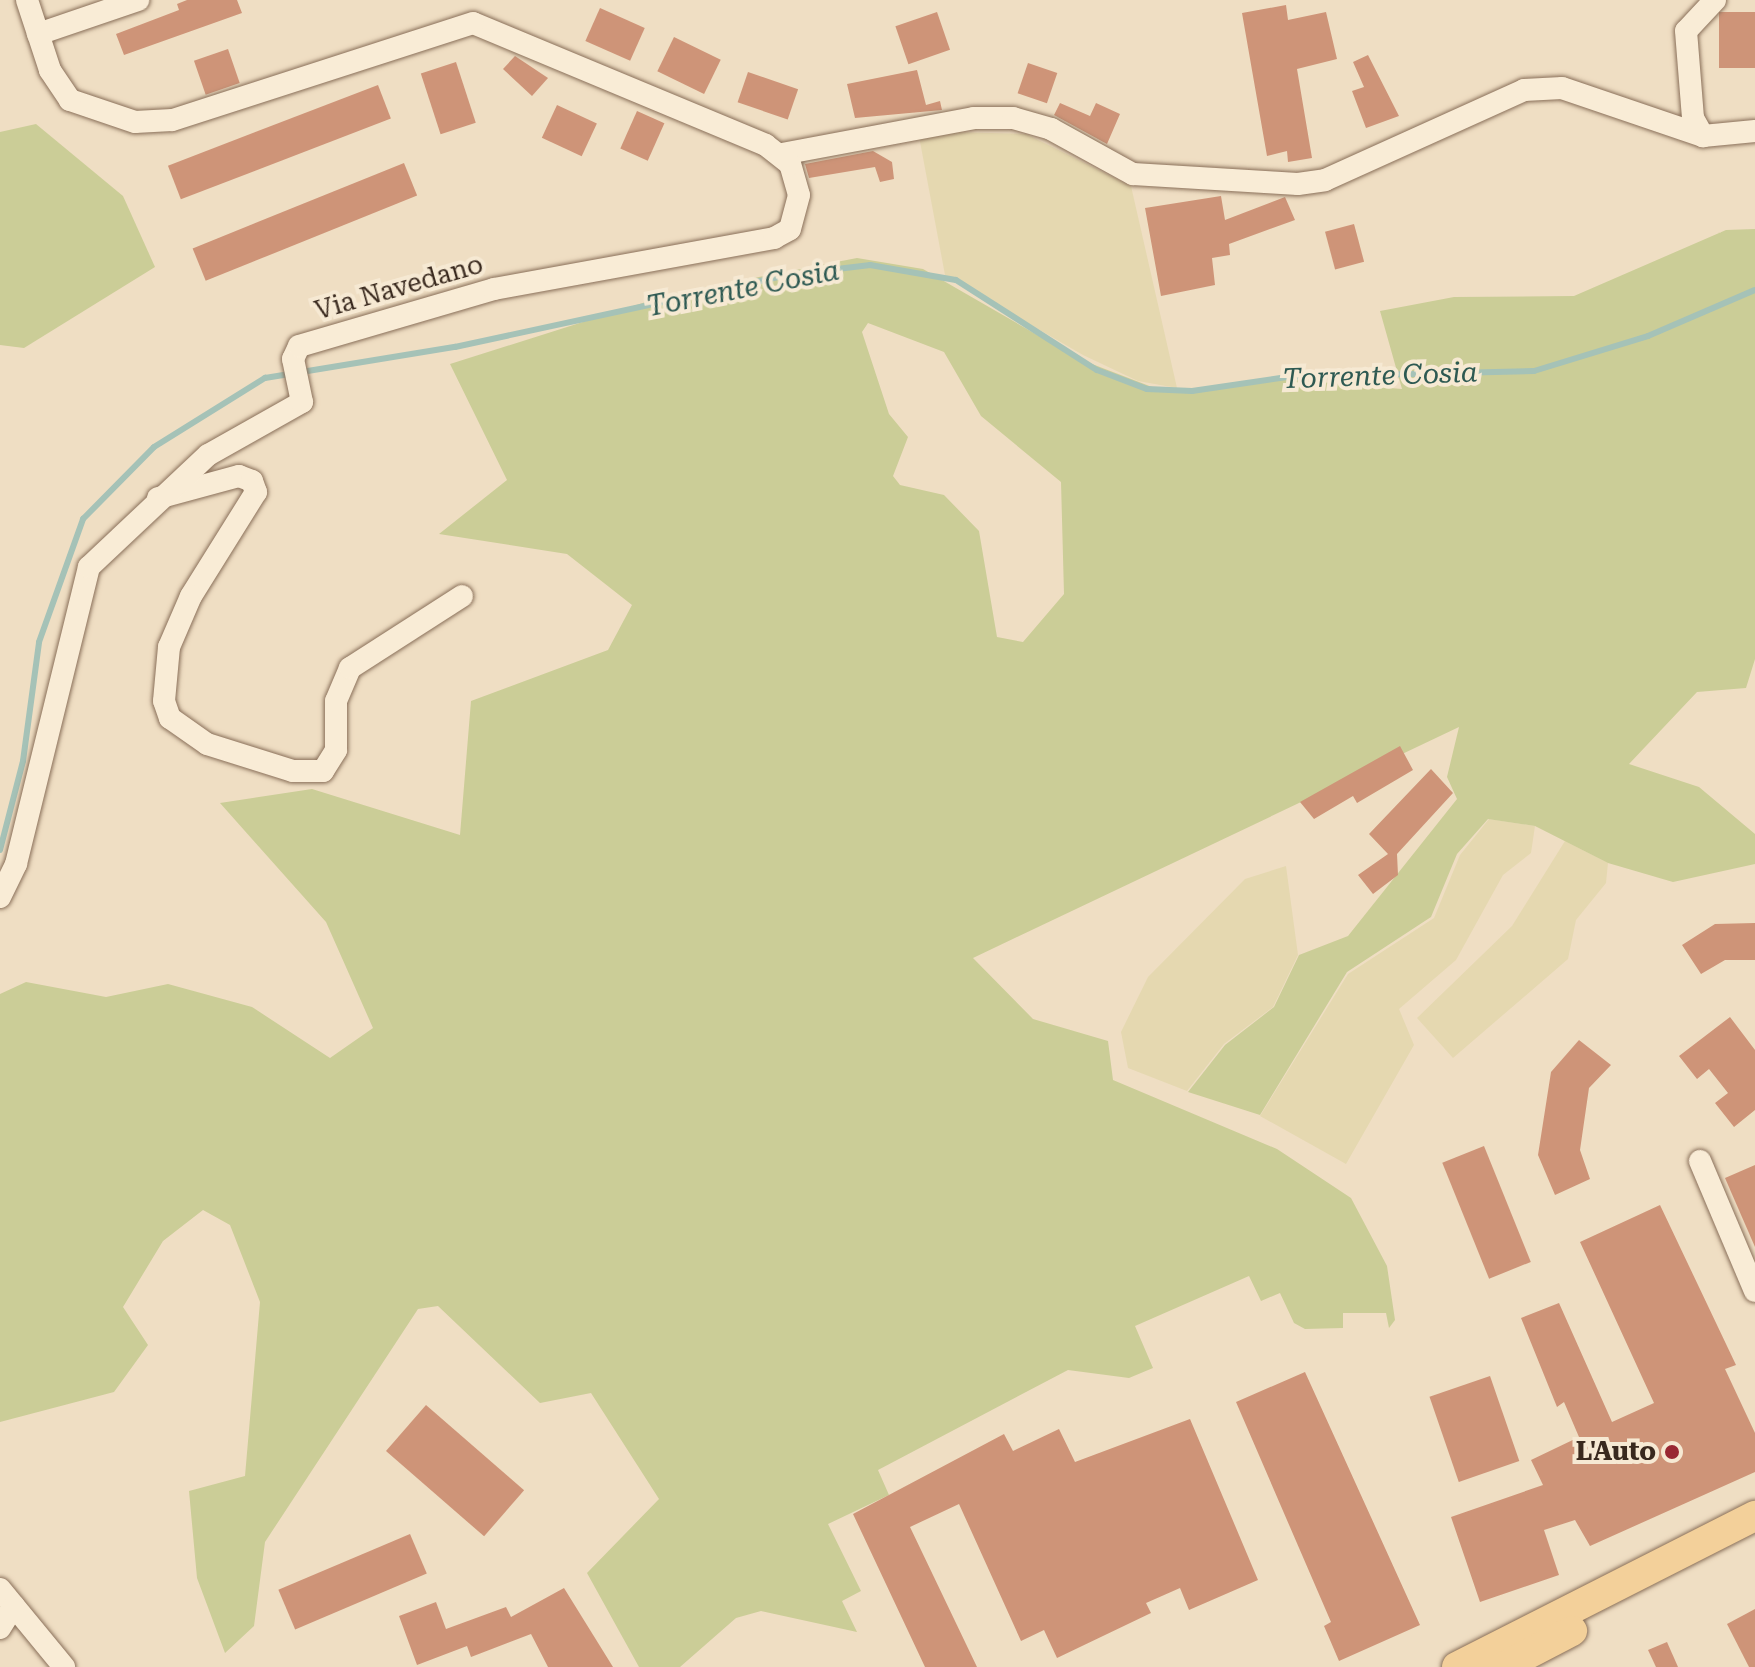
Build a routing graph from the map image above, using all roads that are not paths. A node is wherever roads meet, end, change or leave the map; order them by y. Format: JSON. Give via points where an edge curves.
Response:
{"nodes":[{"id":1,"x":27,"y":0,"type":"edge"},
{"id":2,"x":138,"y":0,"type":"edge"},
{"id":3,"x":1715,"y":0,"type":"edge"},
{"id":4,"x":38,"y":34,"type":"junction"},
{"id":5,"x":1755,"y":131,"type":"edge"},
{"id":6,"x":1703,"y":136,"type":"junction"},
{"id":7,"x":782,"y":154,"type":"junction"},
{"id":8,"x":158,"y":498,"type":"junction"},
{"id":9,"x":462,"y":596,"type":"dead end"},
{"id":10,"x":0,"y":897,"type":"edge"},
{"id":11,"x":1700,"y":1161,"type":"dead end"},
{"id":12,"x":1755,"y":1291,"type":"edge"},
{"id":13,"x":1755,"y":1516,"type":"edge"},
{"id":14,"x":1755,"y":1537,"type":"edge"},
{"id":15,"x":7,"y":1598,"type":"edge"},
{"id":16,"x":0,"y":1628,"type":"edge"},
{"id":17,"x":1537,"y":1637,"type":"junction"},
{"id":18,"x":1493,"y":1663,"type":"edge"},
{"id":19,"x":64,"y":1667,"type":"edge"},
{"id":20,"x":1457,"y":1667,"type":"edge"}],
"edges":[{"from":1,"to":4,"type":"street"},
{"from":2,"to":4,"type":"street"},
{"from":3,"to":6,"type":"street","via":[[1686,31],[1693,118]]},
{"from":4,"to":7,"type":"street","via":[[70,100],[135,122],[172,120],[473,23]]},
{"from":5,"to":6,"type":"street"},
{"from":6,"to":7,"type":"street","via":[[1562,88],[1524,90],[1325,180],[1298,184],[1133,174],[1051,129],[1013,118],[974,118]]},
{"from":7,"to":8,"type":"street","name":"Via Navedano","via":[[799,195],[790,229],[759,242],[494,289],[312,341],[293,359],[302,402],[208,455]]},
{"from":8,"to":9,"type":"street","via":[[239,476],[252,481],[256,492],[191,596],[169,647],[164,701],[170,718],[207,744],[293,771],[323,771],[336,750],[336,701],[350,668]]},
{"from":8,"to":10,"type":"street","name":"Via Navedano","via":[[89,567],[16,864]]},
{"from":11,"to":12,"type":"street"},
{"from":13,"to":17,"type":"main road","via":[[1576,1606]]},
{"from":14,"to":17,"type":"main road"},
{"from":15,"to":16,"type":"street"},
{"from":15,"to":19,"type":"street"},
{"from":17,"to":18,"type":"main road"},
{"from":18,"to":20,"type":"main road"}]}
